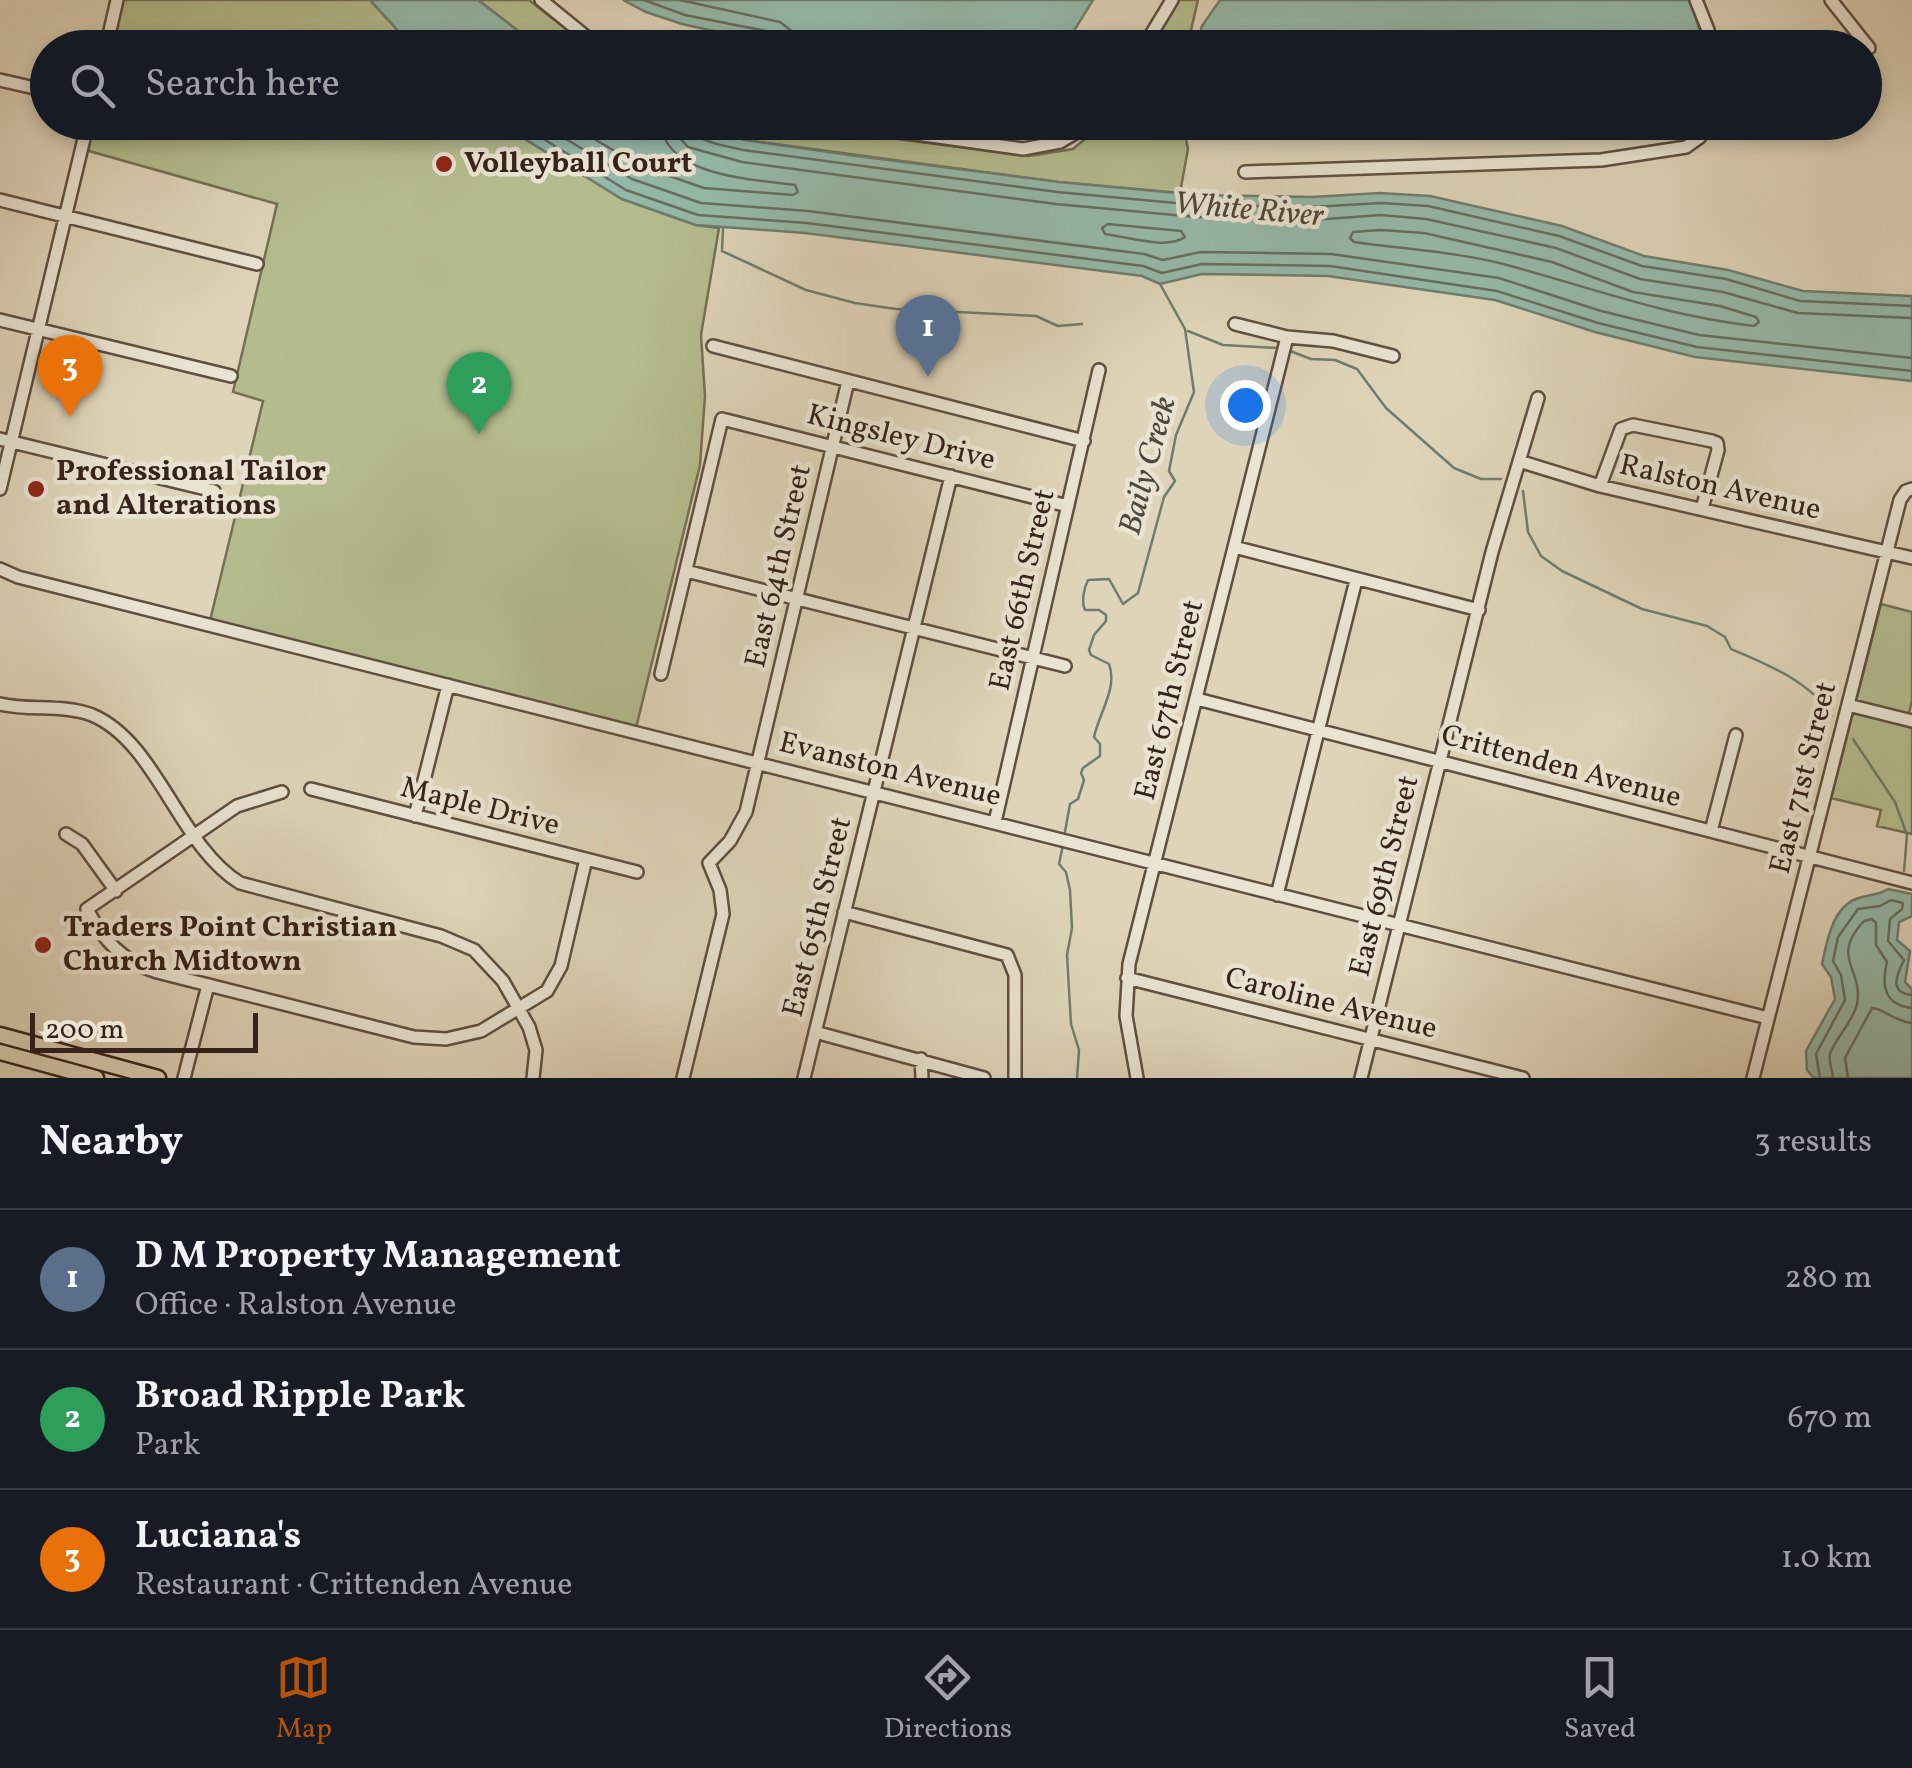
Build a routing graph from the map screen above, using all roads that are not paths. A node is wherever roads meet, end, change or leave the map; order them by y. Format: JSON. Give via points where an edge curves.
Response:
{"nodes":[{"id":1,"x":117,"y":0,"type":"edge"},
{"id":2,"x":540,"y":0,"type":"edge"},
{"id":3,"x":1172,"y":0,"type":"edge"},
{"id":4,"x":1696,"y":0,"type":"edge"},
{"id":5,"x":1831,"y":0,"type":"edge"},
{"id":6,"x":110,"y":30,"type":"edge"},
{"id":7,"x":578,"y":30,"type":"edge"},
{"id":8,"x":1154,"y":30,"type":"edge"},
{"id":9,"x":1708,"y":30,"type":"edge"},
{"id":10,"x":1855,"y":30,"type":"edge"},
{"id":11,"x":0,"y":80,"type":"edge"},
{"id":12,"x":30,"y":88,"type":"edge"},
{"id":13,"x":84,"y":140,"type":"edge"},
{"id":14,"x":951,"y":140,"type":"edge"},
{"id":15,"x":1063,"y":140,"type":"edge"},
{"id":16,"x":1696,"y":140,"type":"edge"},
{"id":17,"x":1245,"y":172,"type":"dead end"},
{"id":18,"x":0,"y":200,"type":"edge"},
{"id":19,"x":66,"y":216,"type":"junction"},
{"id":20,"x":258,"y":264,"type":"dead end"},
{"id":21,"x":0,"y":320,"type":"edge"},
{"id":22,"x":1236,"y":324,"type":"dead end"},
{"id":23,"x":38,"y":329,"type":"junction"},
{"id":24,"x":1287,"y":337,"type":"junction"},
{"id":25,"x":714,"y":346,"type":"dead end"},
{"id":26,"x":1392,"y":356,"type":"dead end"},
{"id":27,"x":1100,"y":370,"type":"dead end"},
{"id":28,"x":230,"y":376,"type":"dead end"},
{"id":29,"x":848,"y":381,"type":"junction"},
{"id":30,"x":1538,"y":398,"type":"dead end"},
{"id":31,"x":6,"y":440,"type":"edge"},
{"id":32,"x":1084,"y":440,"type":"junction"},
{"id":33,"x":833,"y":447,"type":"junction"},
{"id":34,"x":1518,"y":461,"type":"junction"},
{"id":35,"x":951,"y":476,"type":"junction"},
{"id":36,"x":1600,"y":486,"type":"junction"},
{"id":37,"x":0,"y":489,"type":"edge"},
{"id":38,"x":1909,"y":490,"type":"edge"},
{"id":39,"x":214,"y":491,"type":"dead end"},
{"id":40,"x":1068,"y":506,"type":"junction"},
{"id":41,"x":1702,"y":509,"type":"junction"},
{"id":42,"x":1234,"y":547,"type":"junction"},
{"id":43,"x":1886,"y":552,"type":"junction"},
{"id":44,"x":1912,"y":558,"type":"edge"},
{"id":45,"x":0,"y":569,"type":"edge"},
{"id":46,"x":686,"y":571,"type":"junction"},
{"id":47,"x":1356,"y":580,"type":"junction"},
{"id":48,"x":797,"y":598,"type":"junction"},
{"id":49,"x":1479,"y":610,"type":"junction"},
{"id":50,"x":914,"y":628,"type":"junction"},
{"id":51,"x":1032,"y":658,"type":"junction"},
{"id":52,"x":1065,"y":666,"type":"dead end"},
{"id":53,"x":660,"y":674,"type":"dead end"},
{"id":54,"x":448,"y":685,"type":"junction"},
{"id":55,"x":1197,"y":699,"type":"junction"},
{"id":56,"x":0,"y":704,"type":"edge"},
{"id":57,"x":1848,"y":705,"type":"junction"},
{"id":58,"x":1912,"y":721,"type":"edge"},
{"id":59,"x":1319,"y":730,"type":"junction"},
{"id":60,"x":1736,"y":736,"type":"dead end"},
{"id":61,"x":1440,"y":761,"type":"junction"},
{"id":62,"x":758,"y":763,"type":"junction"},
{"id":63,"x":311,"y":790,"type":"dead end"},
{"id":64,"x":282,"y":792,"type":"dead end"},
{"id":65,"x":873,"y":793,"type":"junction"},
{"id":66,"x":415,"y":816,"type":"junction"},
{"id":67,"x":995,"y":822,"type":"junction"},
{"id":68,"x":1711,"y":831,"type":"junction"},
{"id":69,"x":66,"y":834,"type":"dead end"},
{"id":70,"x":194,"y":835,"type":"junction"},
{"id":71,"x":1810,"y":857,"type":"junction"},
{"id":72,"x":586,"y":860,"type":"junction"},
{"id":73,"x":1155,"y":864,"type":"junction"},
{"id":74,"x":637,"y":872,"type":"dead end"},
{"id":75,"x":1912,"y":883,"type":"edge"},
{"id":76,"x":116,"y":891,"type":"junction"},
{"id":77,"x":1277,"y":895,"type":"junction"},
{"id":78,"x":844,"y":912,"type":"junction"},
{"id":79,"x":1398,"y":925,"type":"junction"},
{"id":80,"x":1126,"y":978,"type":"junction"},
{"id":81,"x":208,"y":985,"type":"junction"},
{"id":82,"x":520,"y":1009,"type":"junction"},
{"id":83,"x":1768,"y":1018,"type":"junction"},
{"id":84,"x":815,"y":1032,"type":"junction"},
{"id":85,"x":0,"y":1035,"type":"edge"},
{"id":86,"x":1369,"y":1040,"type":"junction"},
{"id":87,"x":0,"y":1052,"type":"edge"},
{"id":88,"x":921,"y":1059,"type":"junction"},
{"id":89,"x":1486,"y":1074,"type":"edge"},
{"id":90,"x":96,"y":1078,"type":"edge"},
{"id":91,"x":158,"y":1078,"type":"edge"},
{"id":92,"x":184,"y":1078,"type":"edge"},
{"id":93,"x":533,"y":1078,"type":"edge"},
{"id":94,"x":683,"y":1078,"type":"edge"},
{"id":95,"x":804,"y":1078,"type":"edge"},
{"id":96,"x":922,"y":1078,"type":"edge"},
{"id":97,"x":984,"y":1078,"type":"edge"},
{"id":98,"x":1016,"y":1078,"type":"edge"},
{"id":99,"x":1138,"y":1078,"type":"edge"},
{"id":100,"x":1361,"y":1078,"type":"edge"},
{"id":101,"x":1523,"y":1078,"type":"edge"},
{"id":102,"x":1753,"y":1078,"type":"edge"}],
"edges":[{"from":1,"to":6,"type":"street"},
{"from":2,"to":7,"type":"street"},
{"from":3,"to":8,"type":"street"},
{"from":4,"to":9,"type":"street"},
{"from":5,"to":10,"type":"street"},
{"from":11,"to":12,"type":"street"},
{"from":13,"to":19,"type":"street"},
{"from":14,"to":15,"type":"street","via":[[1012,149]]},
{"from":16,"to":17,"type":"street","via":[[1601,160]]},
{"from":18,"to":19,"type":"street"},
{"from":19,"to":20,"type":"street"},
{"from":19,"to":23,"type":"street"},
{"from":21,"to":23,"type":"street"},
{"from":22,"to":24,"type":"street"},
{"from":23,"to":28,"type":"street"},
{"from":23,"to":31,"type":"street"},
{"from":24,"to":26,"type":"street"},
{"from":24,"to":42,"type":"street","name":"East 67th Street"},
{"from":25,"to":29,"type":"street"},
{"from":27,"to":32,"type":"street","name":"East 66th Street"},
{"from":29,"to":32,"type":"street"},
{"from":29,"to":33,"type":"street","name":"East 64th Street"},
{"from":30,"to":34,"type":"street","name":"East 69th Street"},
{"from":31,"to":37,"type":"street"},
{"from":31,"to":39,"type":"street"},
{"from":32,"to":40,"type":"street","name":"East 66th Street"},
{"from":33,"to":35,"type":"street","name":"Kingsley Drive"},
{"from":33,"to":46,"type":"street","name":"Kingsley Drive","via":[[722,419]]},
{"from":33,"to":48,"type":"street","name":"East 64th Street"},
{"from":34,"to":36,"type":"street","name":"Ralston Avenue"},
{"from":34,"to":49,"type":"street","name":"East 69th Street"},
{"from":35,"to":40,"type":"street","name":"Kingsley Drive"},
{"from":35,"to":50,"type":"street","name":"East 65th Street"},
{"from":36,"to":41,"type":"street","name":"Ralston Avenue"},
{"from":36,"to":41,"type":"street","via":[[1621,429],[1632,425],[1717,443]]},
{"from":38,"to":43,"type":"street","name":"East 71st Street"},
{"from":40,"to":51,"type":"street","name":"East 66th Street"},
{"from":41,"to":43,"type":"street","name":"Ralston Avenue"},
{"from":42,"to":47,"type":"street"},
{"from":42,"to":55,"type":"street","name":"East 67th Street"},
{"from":43,"to":44,"type":"street","name":"Ralston Avenue"},
{"from":43,"to":57,"type":"street","name":"East 71st Street"},
{"from":45,"to":54,"type":"street","name":"Evanston Avenue"},
{"from":46,"to":48,"type":"street"},
{"from":46,"to":53,"type":"street"},
{"from":47,"to":49,"type":"street"},
{"from":47,"to":59,"type":"street"},
{"from":48,"to":50,"type":"street"},
{"from":48,"to":62,"type":"street","name":"East 64th Street"},
{"from":49,"to":61,"type":"street","name":"East 69th Street"},
{"from":50,"to":51,"type":"street"},
{"from":50,"to":65,"type":"street","name":"East 65th Street"},
{"from":51,"to":52,"type":"street"},
{"from":51,"to":67,"type":"street","name":"East 66th Street"},
{"from":54,"to":62,"type":"street","name":"Evanston Avenue"},
{"from":54,"to":66,"type":"street"},
{"from":55,"to":59,"type":"street","name":"Crittenden Avenue"},
{"from":55,"to":73,"type":"street","name":"East 67th Street"},
{"from":56,"to":70,"type":"street","via":[[72,710],[114,728]]},
{"from":57,"to":58,"type":"street"},
{"from":57,"to":71,"type":"street","name":"East 71st Street"},
{"from":59,"to":61,"type":"street","name":"Crittenden Avenue"},
{"from":59,"to":77,"type":"street"},
{"from":60,"to":68,"type":"street"},
{"from":61,"to":68,"type":"street","name":"Crittenden Avenue"},
{"from":61,"to":79,"type":"street","name":"East 69th Street"},
{"from":62,"to":65,"type":"street","name":"Evanston Avenue"},
{"from":62,"to":94,"type":"street","via":[[739,828],[709,866],[723,914]]},
{"from":63,"to":66,"type":"street","name":"Maple Drive"},
{"from":64,"to":70,"type":"street","via":[[242,803]]},
{"from":65,"to":67,"type":"street","name":"Evanston Avenue"},
{"from":65,"to":78,"type":"street","name":"East 65th Street"},
{"from":66,"to":72,"type":"street","name":"Maple Drive"},
{"from":67,"to":73,"type":"street","name":"Evanston Avenue"},
{"from":68,"to":71,"type":"street","name":"Crittenden Avenue"},
{"from":69,"to":76,"type":"street","via":[[82,844]]},
{"from":70,"to":76,"type":"street"},
{"from":70,"to":82,"type":"street","via":[[222,870],[246,886],[464,945],[490,964]]},
{"from":71,"to":75,"type":"street","name":"Crittenden Avenue"},
{"from":71,"to":83,"type":"street","name":"East 71st Street"},
{"from":72,"to":74,"type":"street","name":"Maple Drive"},
{"from":72,"to":82,"type":"street","via":[[558,973]]},
{"from":73,"to":77,"type":"street","name":"Evanston Avenue"},
{"from":73,"to":80,"type":"street","name":"East 67th Street"},
{"from":76,"to":81,"type":"street","via":[[88,909],[110,945],[147,969]]},
{"from":77,"to":79,"type":"street","name":"Evanston Avenue"},
{"from":78,"to":84,"type":"street","name":"East 65th Street"},
{"from":78,"to":98,"type":"street","via":[[998,950],[1012,962]]},
{"from":79,"to":83,"type":"street","name":"Evanston Avenue"},
{"from":79,"to":86,"type":"street","name":"East 69th Street"},
{"from":80,"to":86,"type":"street","name":"Caroline Avenue"},
{"from":80,"to":99,"type":"street","name":"East 67th Street"},
{"from":81,"to":82,"type":"street","via":[[428,1039],[481,1032]]},
{"from":81,"to":92,"type":"street"},
{"from":82,"to":93,"type":"street","via":[[535,1045]]},
{"from":83,"to":102,"type":"street","name":"East 71st Street"},
{"from":84,"to":88,"type":"street"},
{"from":84,"to":95,"type":"street","name":"East 65th Street"},
{"from":85,"to":91,"type":"main road"},
{"from":86,"to":89,"type":"street","name":"Caroline Avenue"},
{"from":86,"to":100,"type":"street","name":"East 69th Street"},
{"from":87,"to":90,"type":"main road"},
{"from":88,"to":96,"type":"street"},
{"from":88,"to":97,"type":"street"},
{"from":89,"to":101,"type":"street","name":"Caroline Avenue"}]}
